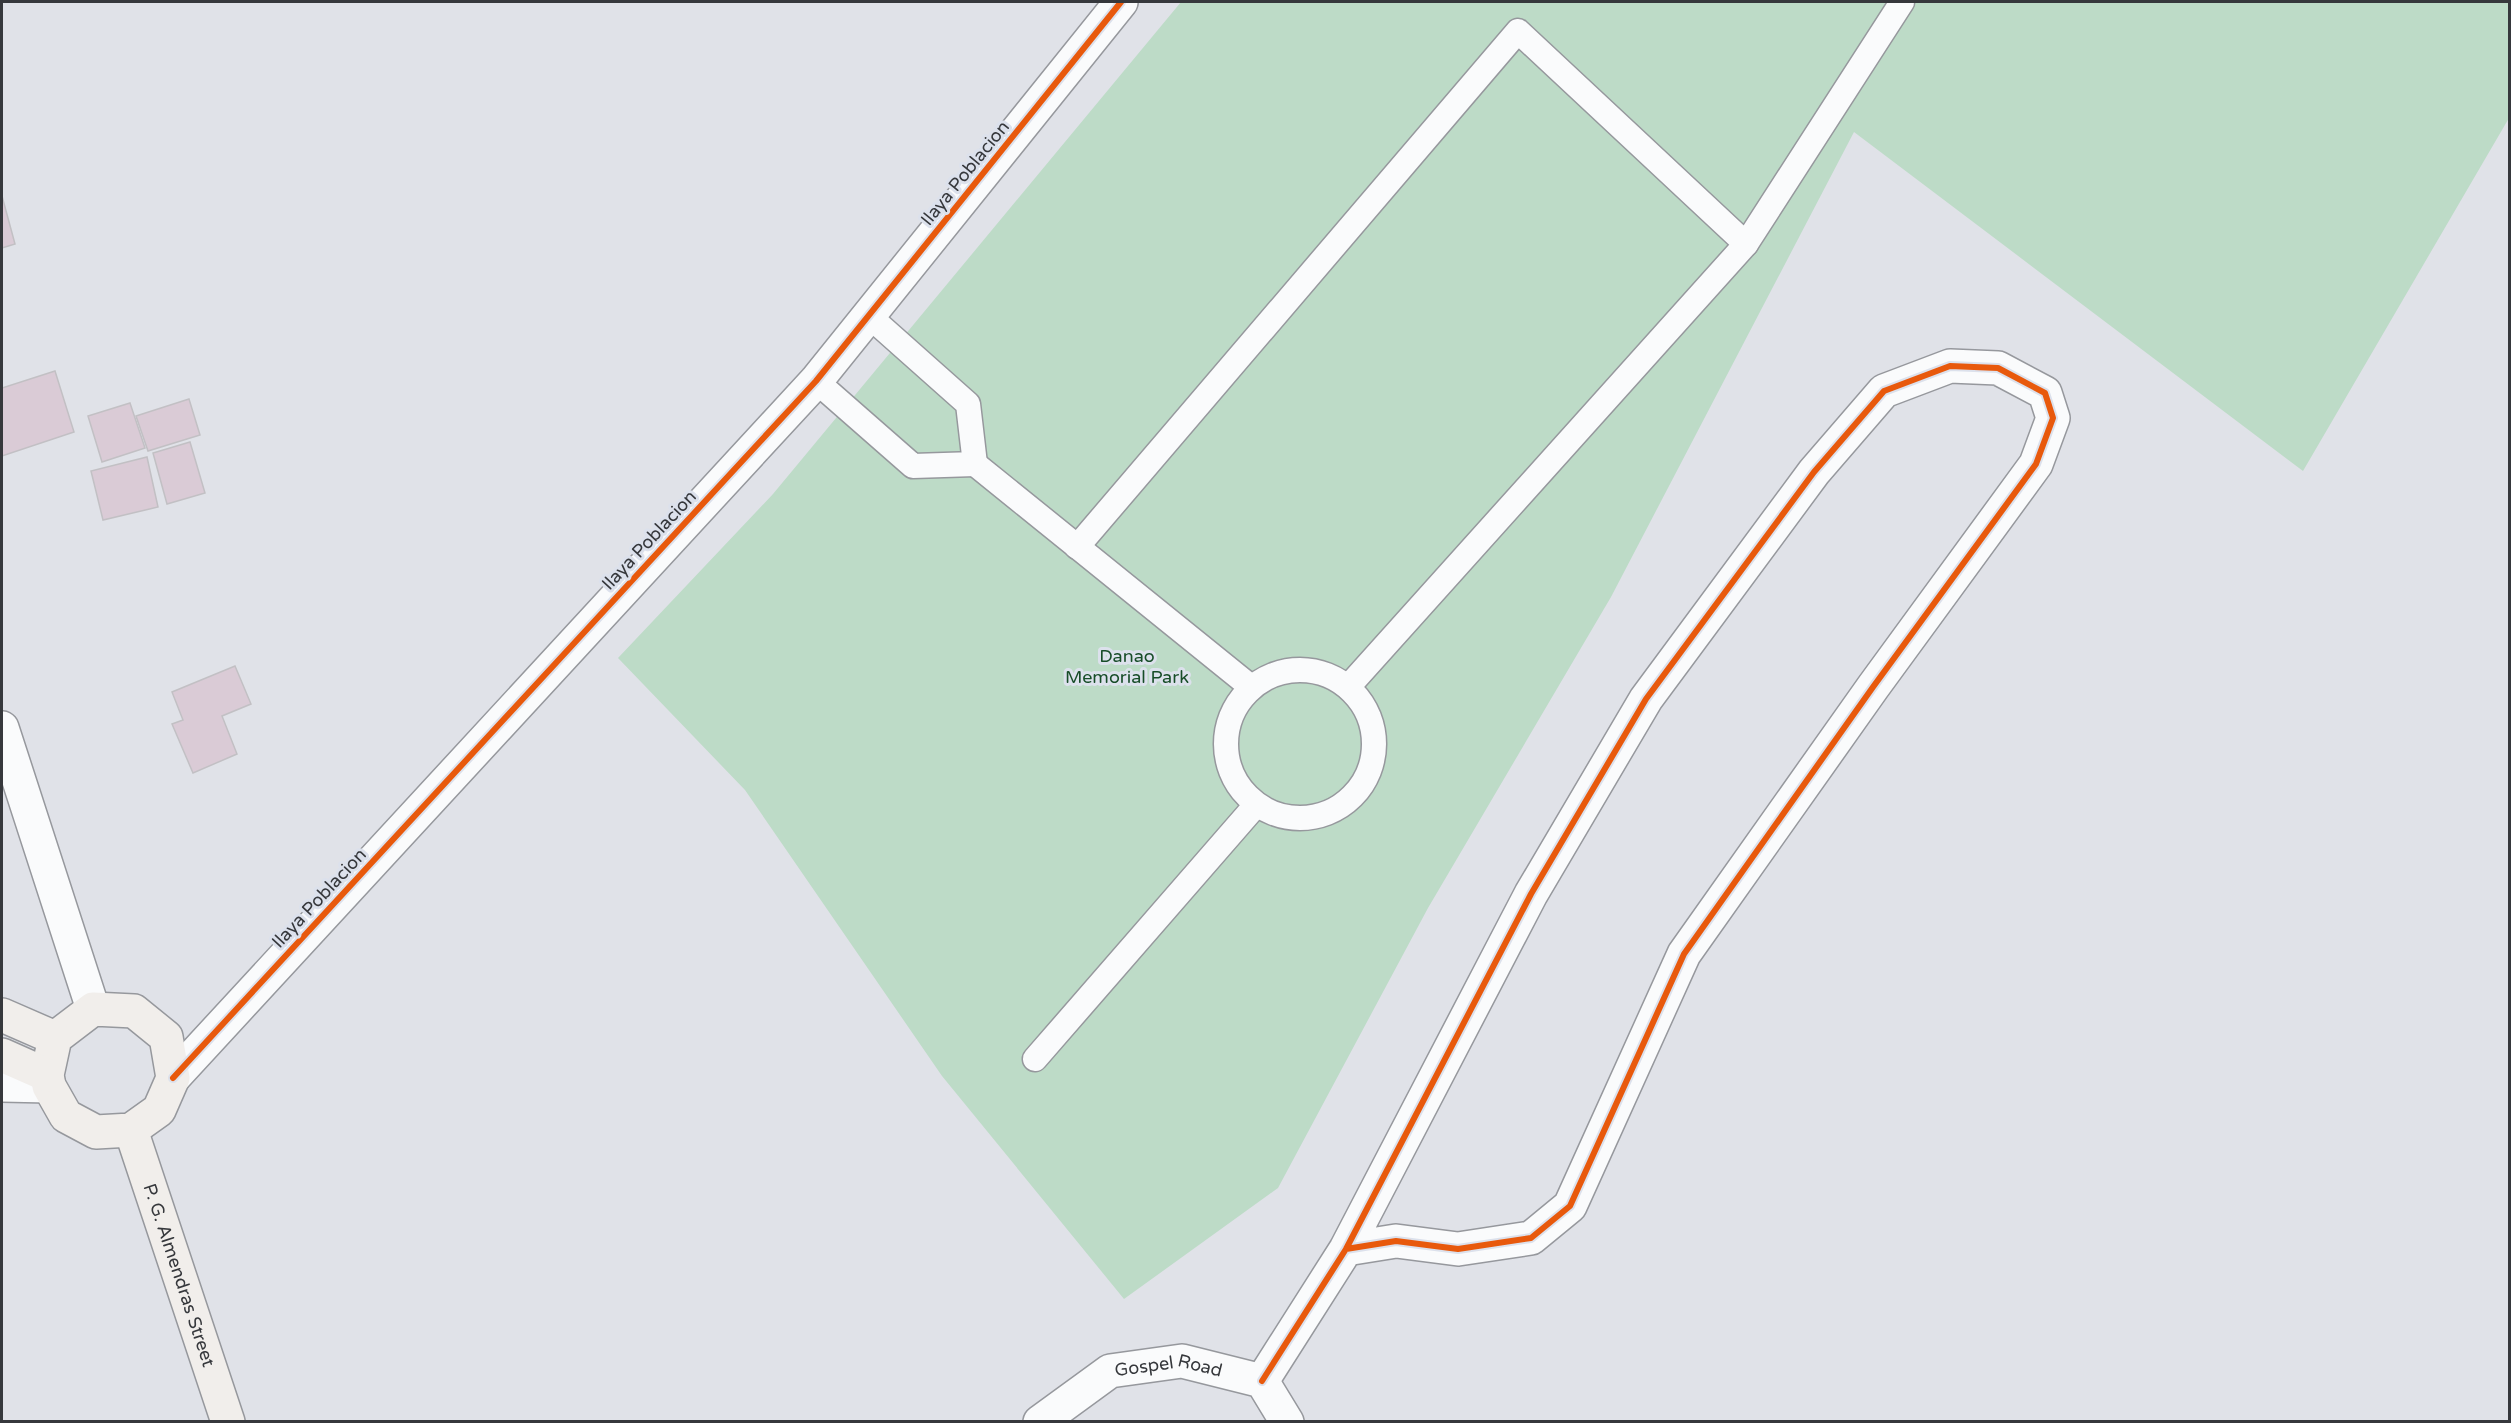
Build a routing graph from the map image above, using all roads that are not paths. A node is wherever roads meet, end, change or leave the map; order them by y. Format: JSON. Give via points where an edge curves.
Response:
{"nodes":[{"id":1,"x":1121,"y":2,"type":"edge"},
{"id":2,"x":1902,"y":2,"type":"edge"},
{"id":3,"x":1746,"y":243,"type":"junction"},
{"id":4,"x":869,"y":316,"type":"junction"},
{"id":5,"x":816,"y":381,"type":"junction"},
{"id":6,"x":975,"y":464,"type":"junction"},
{"id":7,"x":1077,"y":547,"type":"junction"},
{"id":8,"x":1251,"y":687,"type":"junction"},
{"id":9,"x":1348,"y":687,"type":"junction"},
{"id":10,"x":2,"y":728,"type":"edge"},
{"id":11,"x":1256,"y":805,"type":"junction"},
{"id":12,"x":93,"y":1009,"type":"junction"},
{"id":13,"x":2,"y":1015,"type":"edge"},
{"id":14,"x":55,"y":1038,"type":"junction"},
{"id":15,"x":2,"y":1055,"type":"edge"},
{"id":16,"x":1035,"y":1059,"type":"dead end"},
{"id":17,"x":173,"y":1078,"type":"junction"},
{"id":18,"x":48,"y":1080,"type":"junction"},
{"id":19,"x":2,"y":1085,"type":"edge"},
{"id":20,"x":131,"y":1130,"type":"junction"},
{"id":21,"x":1346,"y":1249,"type":"junction"},
{"id":22,"x":1262,"y":1381,"type":"junction"},
{"id":23,"x":228,"y":1422,"type":"edge"},
{"id":24,"x":1040,"y":1422,"type":"edge"},
{"id":25,"x":1287,"y":1422,"type":"edge"}],
"edges":[{"from":1,"to":4,"type":"street","name":"Ilaya Poblacion"},
{"from":2,"to":3,"type":"lane"},
{"from":3,"to":7,"type":"lane","via":[[1518,31]]},
{"from":3,"to":9,"type":"lane"},
{"from":4,"to":5,"type":"street","name":"Ilaya Poblacion"},
{"from":4,"to":6,"type":"lane","via":[[968,404]]},
{"from":5,"to":6,"type":"lane","via":[[913,466]]},
{"from":5,"to":17,"type":"street","name":"Ilaya Poblacion"},
{"from":6,"to":7,"type":"lane"},
{"from":7,"to":8,"type":"lane"},
{"from":8,"to":9,"type":"lane","via":[[1271,675],[1301,669],[1326,674]]},
{"from":8,"to":11,"type":"lane","via":[[1235,707],[1226,732],[1225,756],[1234,780]]},
{"from":9,"to":11,"type":"lane","via":[[1366,709],[1374,734],[1370,767],[1354,796],[1333,811],[1308,819],[1279,816]]},
{"from":10,"to":12,"type":"street"},
{"from":11,"to":16,"type":"lane"},
{"from":12,"to":14,"type":"main road"},
{"from":12,"to":17,"type":"main road","via":[[134,1011],[166,1038]]},
{"from":13,"to":14,"type":"main road"},
{"from":14,"to":18,"type":"main road"},
{"from":15,"to":18,"type":"main road"},
{"from":17,"to":20,"type":"main road","via":[[159,1110]]},
{"from":18,"to":19,"type":"street"},
{"from":18,"to":20,"type":"main road","via":[[66,1116],[96,1132]]},
{"from":20,"to":23,"type":"main road","name":"P. G. Almendras Street"},
{"from":21,"to":21,"type":"street","via":[[1531,894],[1646,699],[1814,472],[1884,391],[1950,366],[1998,368],[2045,393],[2053,418],[2036,464],[1684,954],[1570,1206],[1531,1238],[1458,1249],[1396,1240]]},
{"from":21,"to":22,"type":"street"},
{"from":22,"to":24,"type":"street","name":"Gospel Road","via":[[1182,1361],[1110,1371]]},
{"from":22,"to":25,"type":"street"}]}
